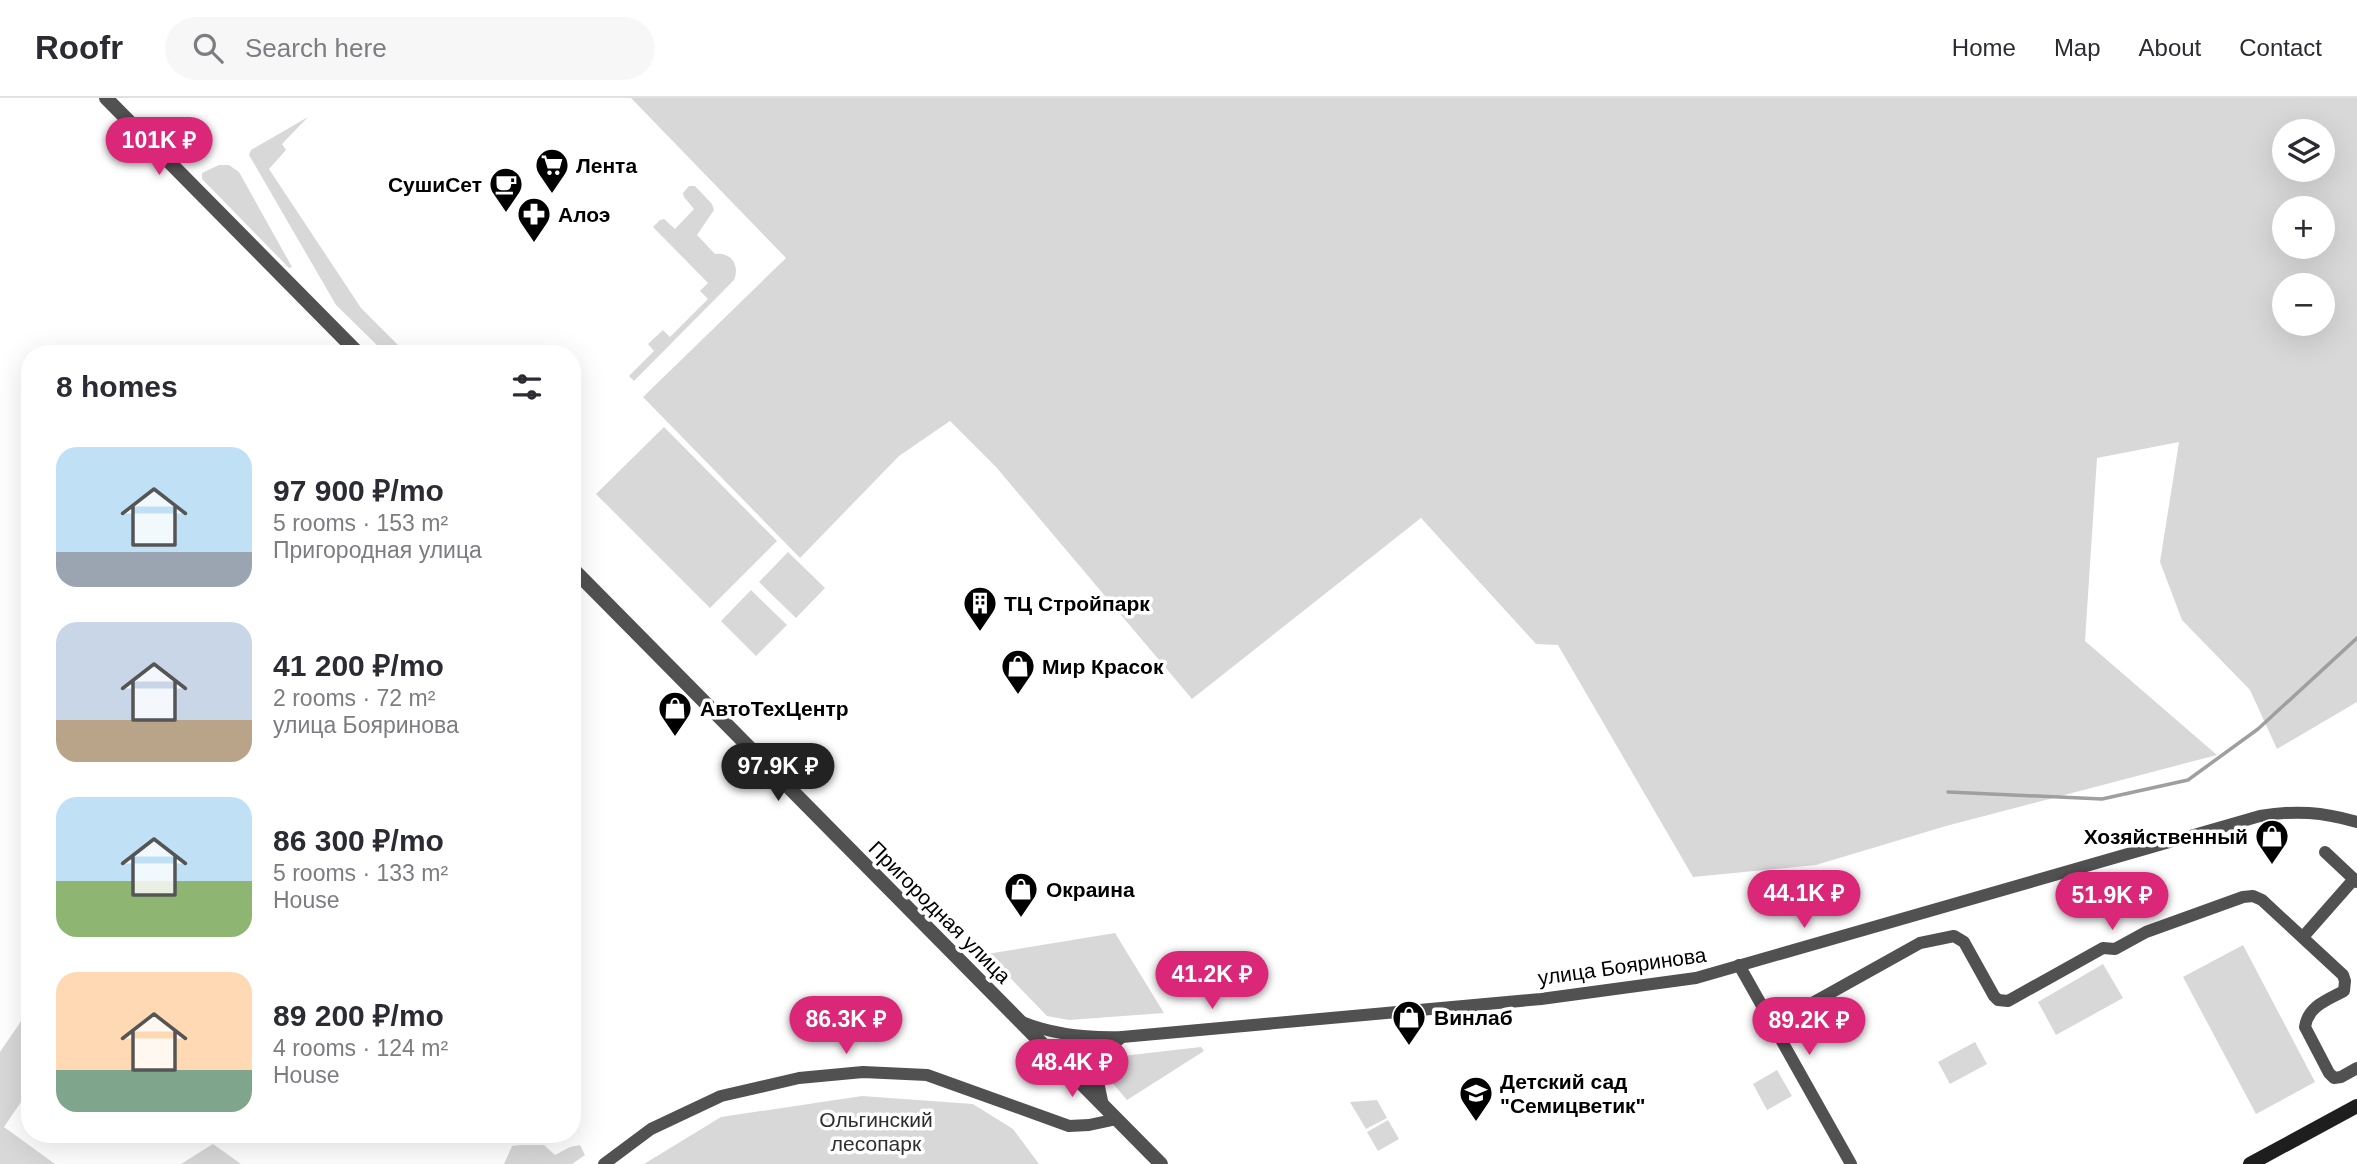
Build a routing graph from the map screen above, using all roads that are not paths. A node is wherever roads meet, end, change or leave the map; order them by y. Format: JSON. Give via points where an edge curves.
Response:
{"nodes":[{"id":1,"x":106,"y":98,"type":"edge"},
{"id":2,"x":350,"y":345,"type":"edge"},
{"id":3,"x":581,"y":577,"type":"edge"},
{"id":4,"x":2357,"y":822,"type":"edge"},
{"id":5,"x":2325,"y":852,"type":"dead end"},
{"id":6,"x":2355,"y":881,"type":"edge"},
{"id":7,"x":2303,"y":937,"type":"junction"},
{"id":8,"x":1739,"y":965,"type":"junction"},
{"id":9,"x":1017,"y":1021,"type":"junction"},
{"id":10,"x":1773,"y":1025,"type":"junction"},
{"id":11,"x":1122,"y":1037,"type":"junction"},
{"id":12,"x":1094,"y":1038,"type":"junction"},
{"id":13,"x":1066,"y":1068,"type":"junction"},
{"id":14,"x":2357,"y":1068,"type":"edge"},
{"id":15,"x":1103,"y":1105,"type":"junction"},
{"id":16,"x":2357,"y":1106,"type":"edge"},
{"id":17,"x":1117,"y":1119,"type":"junction"},
{"id":18,"x":604,"y":1164,"type":"edge"},
{"id":19,"x":1161,"y":1164,"type":"edge"},
{"id":20,"x":1851,"y":1164,"type":"edge"},
{"id":21,"x":2250,"y":1164,"type":"edge"}],
"edges":[{"from":1,"to":2,"type":"street"},
{"from":3,"to":9,"type":"street","name":"Пригородная улица"},
{"from":4,"to":8,"type":"street","name":"улица Бояринова","via":[[2301,811],[2260,816]]},
{"from":5,"to":6,"type":"street"},
{"from":6,"to":7,"type":"street"},
{"from":7,"to":10,"type":"street","via":[[2262,900],[2243,898],[2146,932],[2115,949],[2104,948],[2003,1001],[1994,996],[1964,942],[1954,936],[1920,943]]},
{"from":7,"to":14,"type":"street","via":[[2346,981],[2344,991],[2312,1009],[2305,1027],[2334,1077]]},
{"from":8,"to":10,"type":"street"},
{"from":8,"to":11,"type":"street","name":"улица Бояринова","via":[[1696,978],[1541,999]]},
{"from":9,"to":12,"type":"street","name":"улица Бояринова"},
{"from":9,"to":13,"type":"street","name":"Пригородная улица"},
{"from":10,"to":20,"type":"street"},
{"from":11,"to":12,"type":"street","name":"улица Бояринова"},
{"from":11,"to":15,"type":"street","via":[[1099,1060],[1096,1074]]},
{"from":12,"to":13,"type":"street","via":[[1068,1055]]},
{"from":13,"to":15,"type":"street","name":"Пригородная улица"},
{"from":15,"to":17,"type":"street","name":"Пригородная улица"},
{"from":16,"to":21,"type":"main road"},
{"from":17,"to":18,"type":"street","via":[[1069,1126],[927,1075],[863,1072],[799,1078],[721,1096],[652,1129]]},
{"from":17,"to":19,"type":"street","name":"Пригородная улица"}]}
